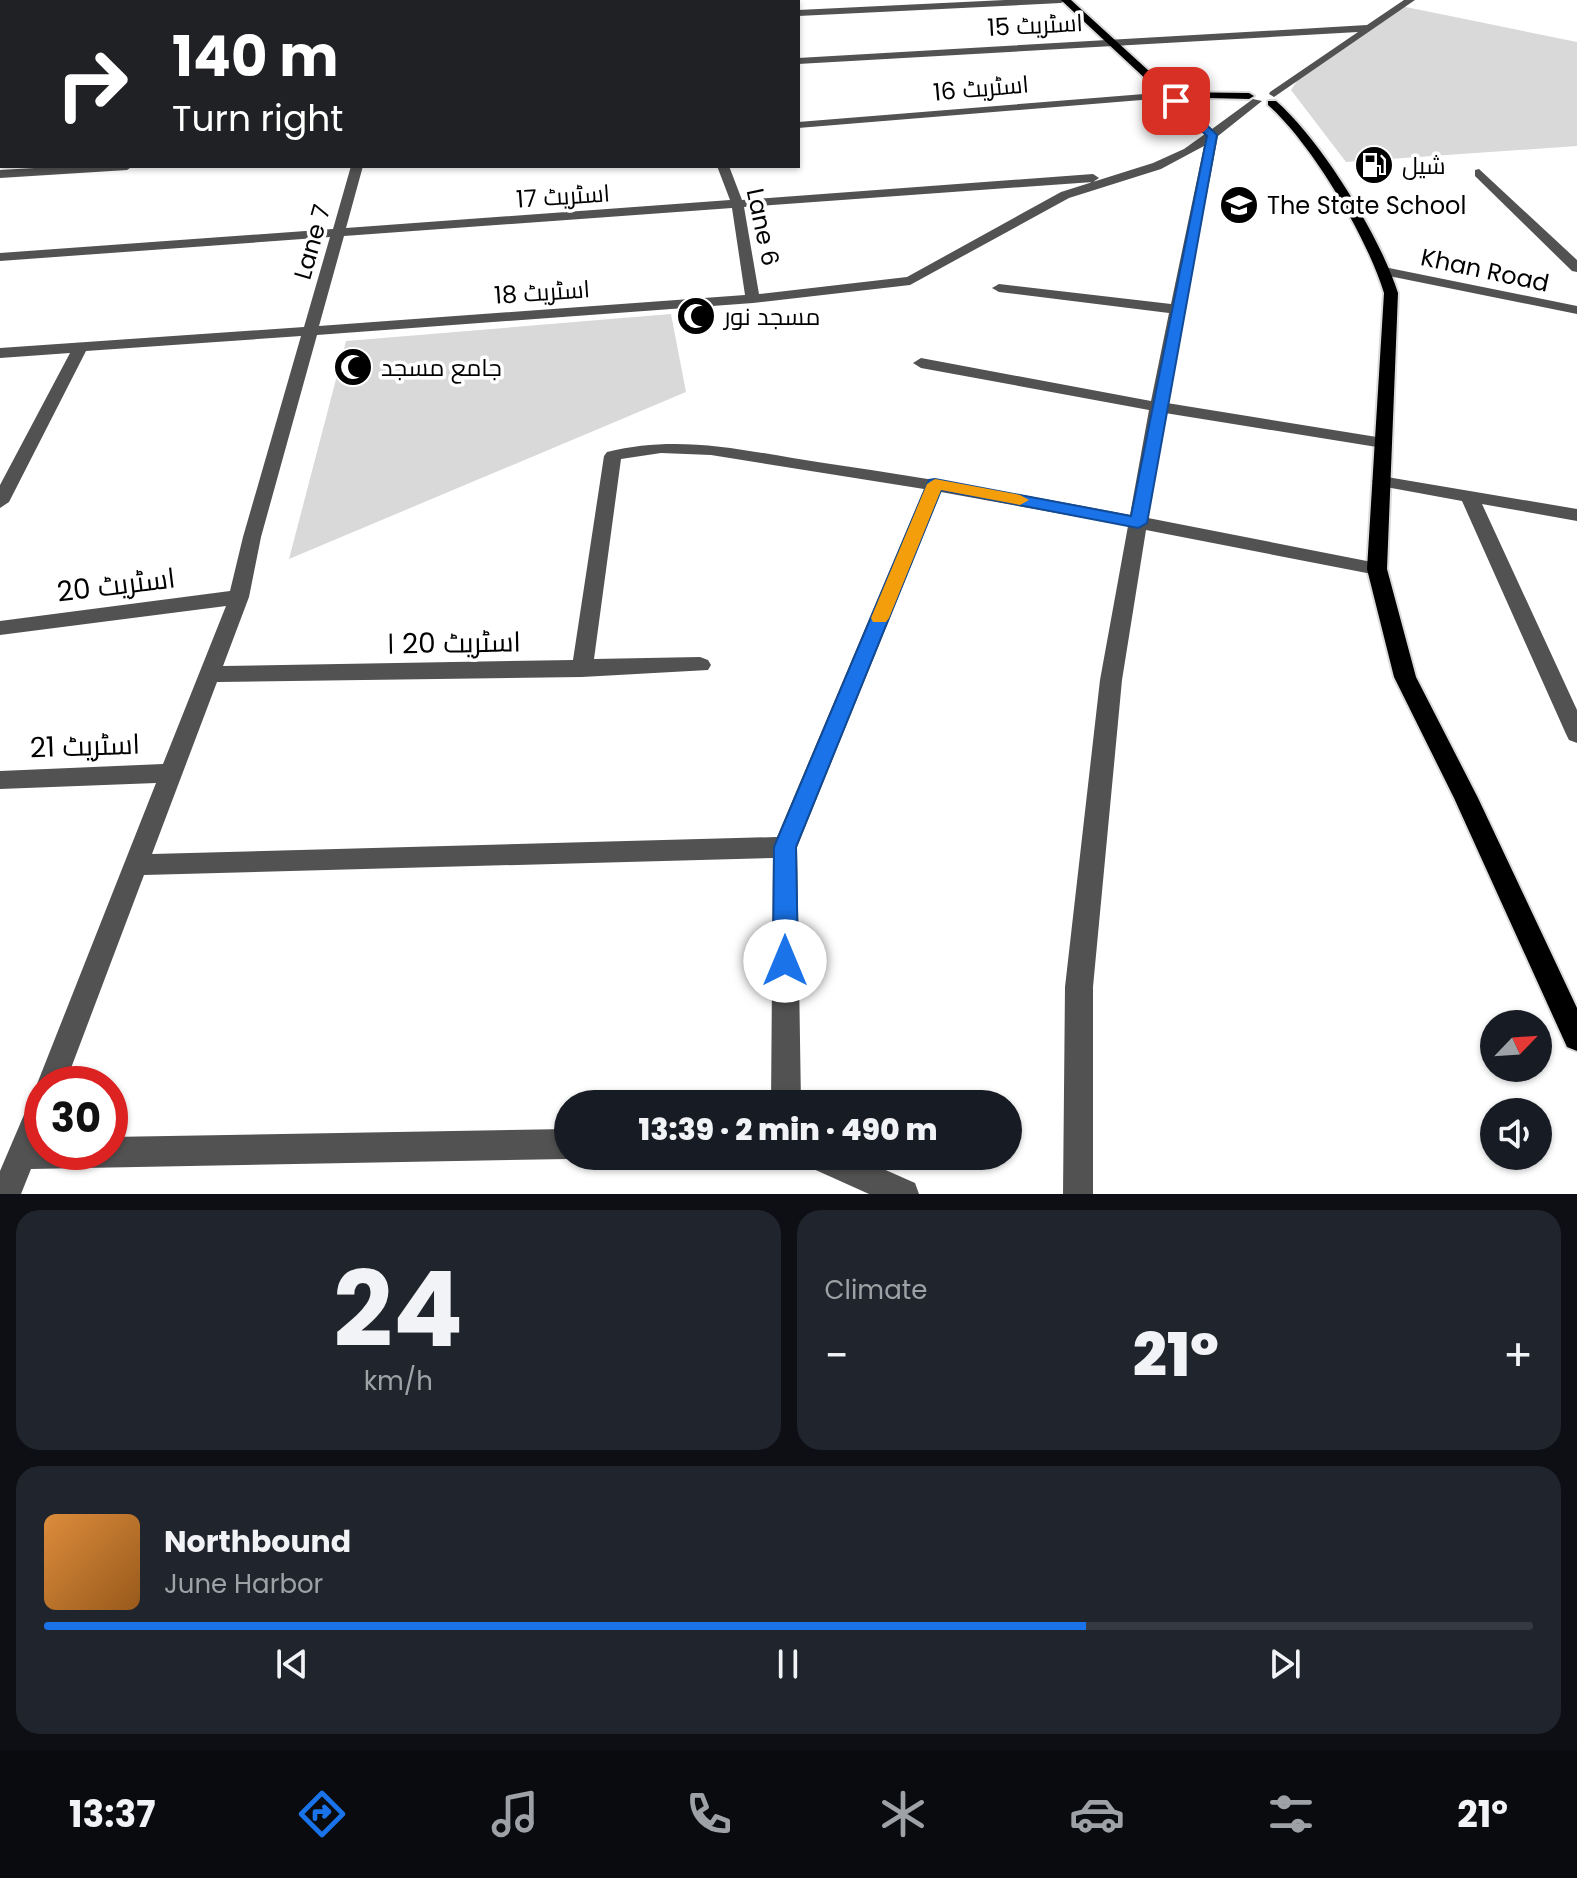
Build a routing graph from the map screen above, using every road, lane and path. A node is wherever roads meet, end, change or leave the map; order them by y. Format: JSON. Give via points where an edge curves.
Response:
{"nodes":[{"id":1,"x":1063,"y":0,"type":"edge"},
{"id":2,"x":1410,"y":0,"type":"edge"},
{"id":3,"x":800,"y":13,"type":"edge"},
{"id":4,"x":1370,"y":28,"type":"junction"},
{"id":5,"x":1111,"y":43,"type":"junction"},
{"id":6,"x":800,"y":61,"type":"edge"},
{"id":7,"x":1169,"y":95,"type":"junction"},
{"id":8,"x":1263,"y":99,"type":"junction"},
{"id":9,"x":800,"y":125,"type":"edge"},
{"id":10,"x":1212,"y":135,"type":"junction"},
{"id":11,"x":95,"y":168,"type":"edge"},
{"id":12,"x":356,"y":168,"type":"edge"},
{"id":13,"x":724,"y":168,"type":"edge"},
{"id":14,"x":1479,"y":173,"type":"dead end"},
{"id":15,"x":0,"y":174,"type":"edge"},
{"id":16,"x":1130,"y":175,"type":"junction"},
{"id":17,"x":738,"y":206,"type":"junction"},
{"id":18,"x":338,"y":235,"type":"junction"},
{"id":19,"x":0,"y":257,"type":"edge"},
{"id":20,"x":1577,"y":268,"type":"edge"},
{"id":21,"x":1384,"y":271,"type":"junction"},
{"id":22,"x":999,"y":288,"type":"dead end"},
{"id":23,"x":753,"y":299,"type":"junction"},
{"id":24,"x":1177,"y":309,"type":"junction"},
{"id":25,"x":1577,"y":310,"type":"edge"},
{"id":26,"x":309,"y":331,"type":"junction"},
{"id":27,"x":81,"y":347,"type":"junction"},
{"id":28,"x":0,"y":353,"type":"edge"},
{"id":29,"x":921,"y":363,"type":"dead end"},
{"id":30,"x":1158,"y":407,"type":"junction"},
{"id":31,"x":1383,"y":443,"type":"junction"},
{"id":32,"x":1381,"y":481,"type":"junction"},
{"id":33,"x":935,"y":484,"type":"junction"},
{"id":34,"x":1469,"y":495,"type":"junction"},
{"id":35,"x":0,"y":502,"type":"edge"},
{"id":36,"x":1577,"y":515,"type":"edge"},
{"id":37,"x":1138,"y":523,"type":"junction"},
{"id":38,"x":1377,"y":569,"type":"junction"},
{"id":39,"x":239,"y":597,"type":"junction"},
{"id":40,"x":0,"y":628,"type":"edge"},
{"id":41,"x":700,"y":665,"type":"dead end"},
{"id":42,"x":582,"y":669,"type":"junction"},
{"id":43,"x":210,"y":674,"type":"junction"},
{"id":44,"x":1577,"y":734,"type":"edge"},
{"id":45,"x":172,"y":773,"type":"junction"},
{"id":46,"x":0,"y":780,"type":"edge"},
{"id":47,"x":785,"y":847,"type":"junction"},
{"id":48,"x":137,"y":865,"type":"junction"},
{"id":49,"x":1577,"y":1038,"type":"edge"},
{"id":50,"x":58,"y":1066,"type":"edge"},
{"id":51,"x":786,"y":1090,"type":"edge"},
{"id":52,"x":554,"y":1144,"type":"edge"},
{"id":53,"x":23,"y":1154,"type":"joint"},
{"id":54,"x":851,"y":1170,"type":"edge"},
{"id":55,"x":6,"y":1194,"type":"edge"},
{"id":56,"x":904,"y":1194,"type":"edge"},
{"id":57,"x":1078,"y":1194,"type":"edge"}],
"edges":[{"from":1,"to":3,"type":"street"},
{"from":1,"to":5,"type":"main road"},
{"from":2,"to":4,"type":"street"},
{"from":4,"to":5,"type":"street","name":"اسٹریٹ 15"},
{"from":4,"to":8,"type":"street"},
{"from":5,"to":6,"type":"street","name":"اسٹریٹ 15"},
{"from":5,"to":7,"type":"main road"},
{"from":7,"to":8,"type":"main road"},
{"from":7,"to":9,"type":"street","name":"اسٹریٹ 16"},
{"from":7,"to":10,"type":"street"},
{"from":8,"to":10,"type":"street"},
{"from":8,"to":21,"type":"main road","via":[[1286,113],[1309,144]]},
{"from":10,"to":16,"type":"street","via":[[1188,152]]},
{"from":10,"to":24,"type":"street"},
{"from":11,"to":15,"type":"street"},
{"from":12,"to":18,"type":"street","name":"Lane 7"},
{"from":13,"to":17,"type":"street","name":"Lane 6"},
{"from":14,"to":20,"type":"street"},
{"from":16,"to":17,"type":"street","name":"اسٹریٹ 17"},
{"from":16,"to":23,"type":"street","name":"اسٹریٹ 18","via":[[1065,195],[910,281]]},
{"from":17,"to":18,"type":"street","name":"اسٹریٹ 17"},
{"from":17,"to":23,"type":"street","name":"Lane 6"},
{"from":18,"to":19,"type":"street","name":"اسٹریٹ 17"},
{"from":18,"to":26,"type":"street","name":"Lane 7"},
{"from":21,"to":25,"type":"street","name":"Khan Road"},
{"from":21,"to":31,"type":"main road","via":[[1391,293]]},
{"from":22,"to":24,"type":"street"},
{"from":23,"to":26,"type":"street","name":"اسٹریٹ 18"},
{"from":24,"to":30,"type":"street"},
{"from":26,"to":27,"type":"street","name":"اسٹریٹ 18"},
{"from":26,"to":39,"type":"street","name":"Lane 7"},
{"from":27,"to":28,"type":"street","name":"اسٹریٹ 18"},
{"from":27,"to":35,"type":"street"},
{"from":29,"to":30,"type":"street"},
{"from":30,"to":31,"type":"street"},
{"from":30,"to":37,"type":"street"},
{"from":31,"to":32,"type":"main road"},
{"from":32,"to":34,"type":"street"},
{"from":32,"to":38,"type":"main road"},
{"from":33,"to":37,"type":"street"},
{"from":33,"to":42,"type":"street","via":[[677,447],[613,456]]},
{"from":33,"to":47,"type":"street"},
{"from":34,"to":36,"type":"street"},
{"from":34,"to":44,"type":"street"},
{"from":37,"to":38,"type":"street"},
{"from":37,"to":57,"type":"street","via":[[1111,680],[1079,987]]},
{"from":38,"to":49,"type":"main road","via":[[1405,677]]},
{"from":39,"to":40,"type":"street","name":"اسٹریٹ 20"},
{"from":39,"to":43,"type":"street","name":"Lane 7"},
{"from":41,"to":42,"type":"street","name":"اسٹریٹ 20 ا"},
{"from":42,"to":43,"type":"street","name":"اسٹریٹ 20 ا"},
{"from":43,"to":45,"type":"street","name":"Lane 7"},
{"from":45,"to":46,"type":"street","name":"اسٹریٹ 21"},
{"from":45,"to":48,"type":"street","name":"Lane 7"},
{"from":47,"to":48,"type":"street"},
{"from":47,"to":51,"type":"street"},
{"from":48,"to":50,"type":"street","name":"Lane 7"},
{"from":52,"to":53,"type":"street"},
{"from":53,"to":55,"type":"street"},
{"from":54,"to":56,"type":"street"}]}
